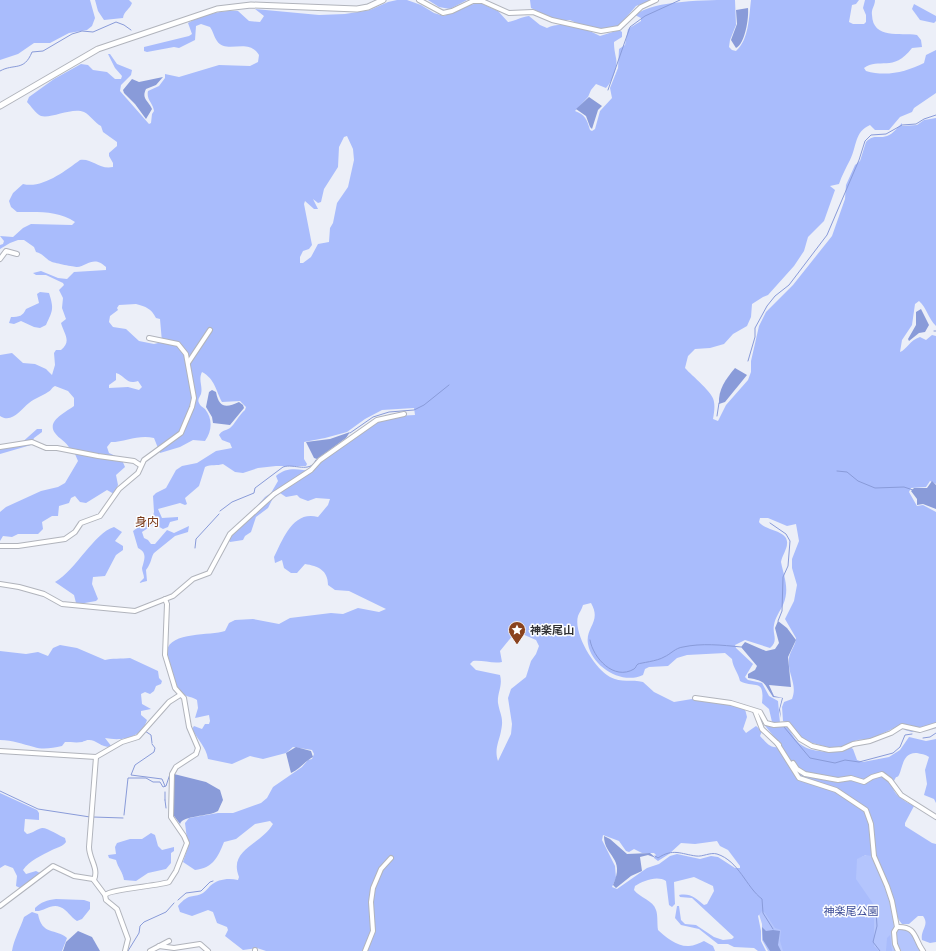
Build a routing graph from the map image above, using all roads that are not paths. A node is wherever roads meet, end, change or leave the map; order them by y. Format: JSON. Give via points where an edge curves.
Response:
{"nodes":[{"id":1,"x":383,"y":0,"type":"edge"},
{"id":2,"x":419,"y":0,"type":"edge"},
{"id":3,"x":656,"y":0,"type":"edge"},
{"id":4,"x":0,"y":106,"type":"edge"},
{"id":5,"x":17,"y":254,"type":"dead end"},
{"id":6,"x":0,"y":259,"type":"edge"},
{"id":7,"x":210,"y":330,"type":"dead end"},
{"id":8,"x":149,"y":338,"type":"dead end"},
{"id":9,"x":188,"y":364,"type":"junction"},
{"id":10,"x":404,"y":414,"type":"dead end"},
{"id":11,"x":0,"y":447,"type":"edge"},
{"id":12,"x":140,"y":465,"type":"junction"},
{"id":13,"x":0,"y":546,"type":"edge"},
{"id":14,"x":0,"y":584,"type":"edge"},
{"id":15,"x":165,"y":599,"type":"junction"},
{"id":16,"x":180,"y":695,"type":"junction"},
{"id":17,"x":695,"y":698,"type":"dead end"},
{"id":18,"x":755,"y":711,"type":"junction"},
{"id":19,"x":936,"y":725,"type":"edge"},
{"id":20,"x":777,"y":743,"type":"junction"},
{"id":21,"x":0,"y":751,"type":"edge"},
{"id":22,"x":96,"y":756,"type":"junction"},
{"id":23,"x":936,"y":817,"type":"edge"},
{"id":24,"x":391,"y":858,"type":"dead end"},
{"id":25,"x":94,"y":880,"type":"junction"},
{"id":26,"x":105,"y":895,"type":"junction"},
{"id":27,"x":0,"y":906,"type":"edge"},
{"id":28,"x":897,"y":926,"type":"junction"},
{"id":29,"x":169,"y":941,"type":"dead end"},
{"id":30,"x":159,"y":946,"type":"junction"},
{"id":31,"x":125,"y":951,"type":"edge"},
{"id":32,"x":150,"y":951,"type":"edge"},
{"id":33,"x":208,"y":951,"type":"edge"},
{"id":34,"x":364,"y":951,"type":"edge"},
{"id":35,"x":898,"y":951,"type":"edge"},
{"id":36,"x":923,"y":951,"type":"edge"}],
"edges":[{"from":1,"to":4,"type":"main road","via":[[368,7],[357,8],[251,5],[217,9],[98,49]]},
{"from":2,"to":3,"type":"street","via":[[443,13],[473,1],[482,1],[509,13],[533,12],[552,20],[601,31],[619,28],[641,8]]},
{"from":5,"to":6,"type":"street","via":[[6,251]]},
{"from":7,"to":9,"type":"street"},
{"from":8,"to":9,"type":"street","via":[[178,344],[184,349]]},
{"from":9,"to":12,"type":"street","via":[[194,398],[184,428],[178,436],[157,449]]},
{"from":10,"to":15,"type":"street","via":[[377,420],[320,460],[311,470],[274,494],[230,534],[208,573],[193,579],[173,596]]},
{"from":11,"to":12,"type":"street","via":[[32,442],[46,448],[134,461]]},
{"from":12,"to":13,"type":"street","via":[[138,473],[119,489],[100,516],[81,523],[75,532],[64,540]]},
{"from":14,"to":15,"type":"street","via":[[38,592],[66,605],[135,611]]},
{"from":15,"to":16,"type":"street","via":[[167,604],[164,650],[174,688]]},
{"from":16,"to":22,"type":"street","via":[[169,702],[138,736]]},
{"from":16,"to":26,"type":"street","via":[[184,698],[188,724],[198,748],[196,754],[176,767],[172,774],[171,817],[186,840],[184,852],[169,882],[109,892]]},
{"from":17,"to":18,"type":"street","via":[[731,703]]},
{"from":18,"to":19,"type":"street","via":[[760,712],[766,723],[788,724],[800,740],[829,750],[870,741],[902,726],[920,730]]},
{"from":18,"to":20,"type":"street","via":[[762,729]]},
{"from":20,"to":23,"type":"street","via":[[797,769],[805,774],[838,780],[851,778],[864,782],[876,775],[885,776],[901,795]]},
{"from":20,"to":28,"type":"street","via":[[799,778],[836,790],[866,810],[871,824],[874,856],[889,892]]},
{"from":21,"to":22,"type":"street"},
{"from":22,"to":25,"type":"street","via":[[88,847],[89,856],[96,869]]},
{"from":24,"to":34,"type":"street","via":[[381,869],[373,888],[373,931]]},
{"from":25,"to":26,"type":"street"},
{"from":25,"to":27,"type":"street","via":[[74,876],[53,866]]},
{"from":26,"to":31,"type":"street","via":[[106,900],[116,906],[125,930],[128,939]]},
{"from":28,"to":35,"type":"street","via":[[894,944]]},
{"from":28,"to":36,"type":"street","via":[[913,932]]},
{"from":29,"to":30,"type":"street"},
{"from":30,"to":32,"type":"street"},
{"from":30,"to":33,"type":"street","via":[[174,948],[202,943]]}]}
